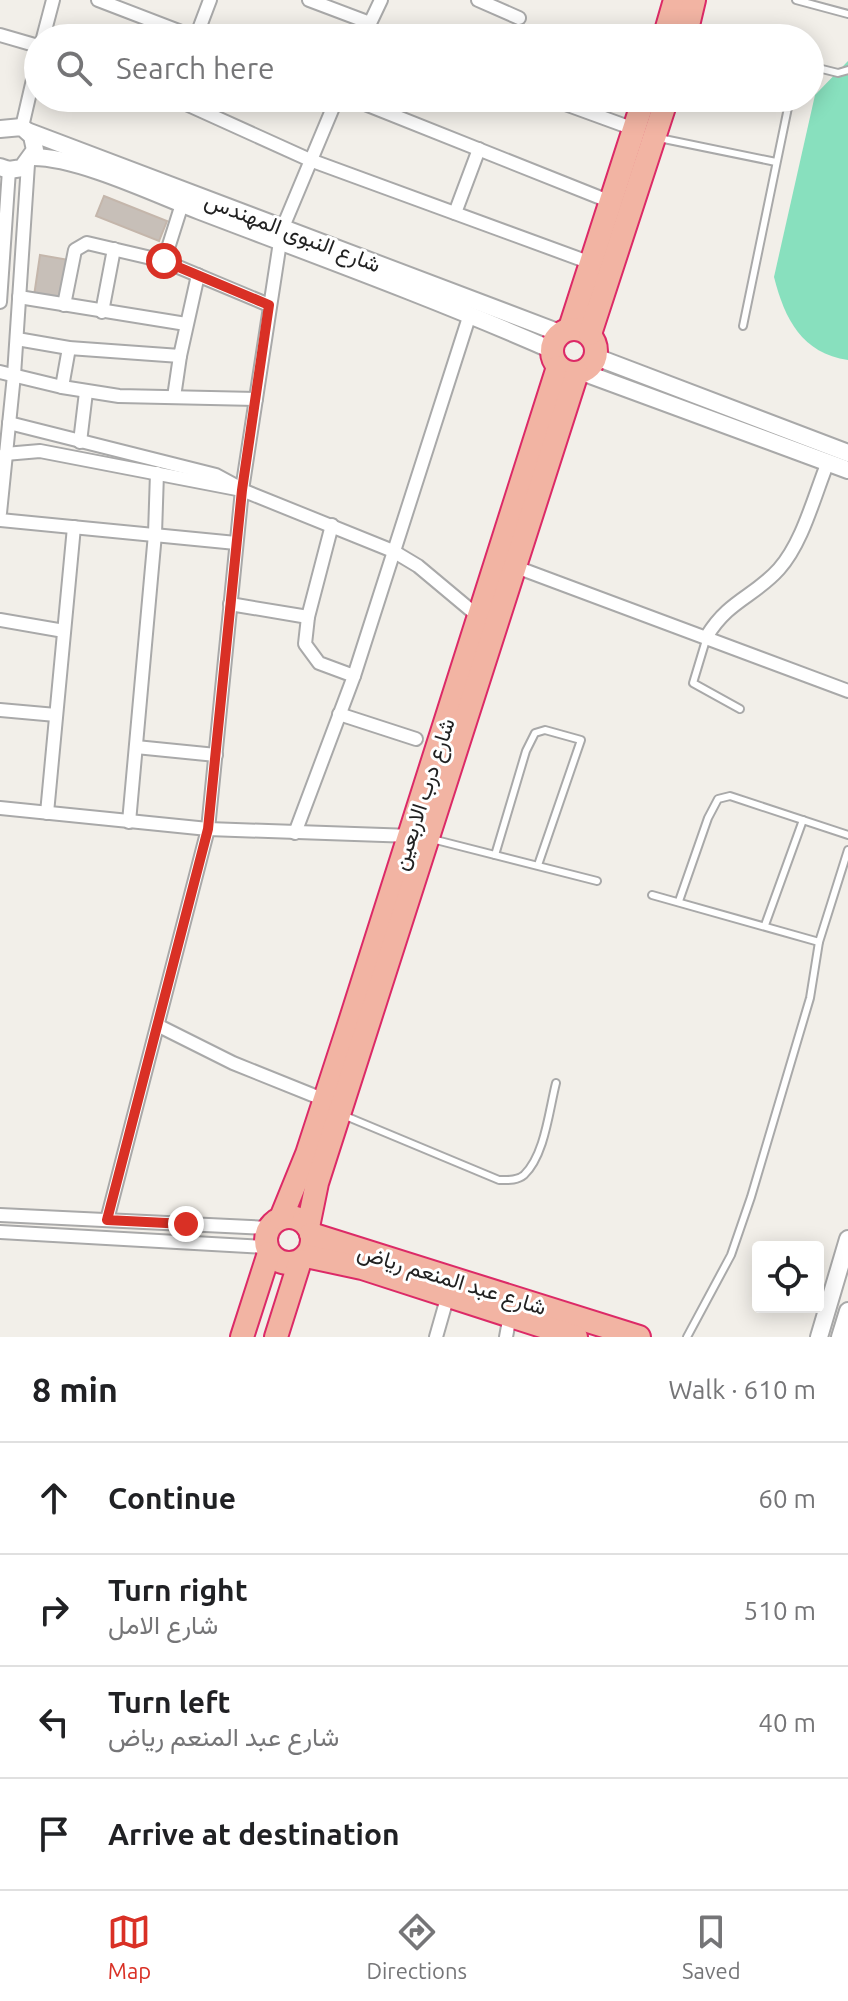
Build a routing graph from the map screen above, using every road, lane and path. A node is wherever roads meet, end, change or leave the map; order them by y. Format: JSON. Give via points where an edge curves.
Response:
{"nodes":[{"id":1,"x":53,"y":0,"type":"edge"},
{"id":2,"x":98,"y":0,"type":"edge"},
{"id":3,"x":210,"y":0,"type":"edge"},
{"id":4,"x":309,"y":0,"type":"edge"},
{"id":5,"x":381,"y":0,"type":"edge"},
{"id":6,"x":478,"y":0,"type":"edge"},
{"id":7,"x":675,"y":0,"type":"edge"},
{"id":8,"x":694,"y":0,"type":"edge"},
{"id":9,"x":796,"y":0,"type":"edge"},
{"id":10,"x":848,"y":14,"type":"edge"},
{"id":11,"x":519,"y":18,"type":"dead end"},
{"id":12,"x":47,"y":24,"type":"edge"},
{"id":13,"x":160,"y":24,"type":"edge"},
{"id":14,"x":201,"y":24,"type":"edge"},
{"id":15,"x":352,"y":24,"type":"edge"},
{"id":16,"x":372,"y":24,"type":"edge"},
{"id":17,"x":668,"y":24,"type":"edge"},
{"id":18,"x":688,"y":24,"type":"edge"},
{"id":19,"x":0,"y":35,"type":"edge"},
{"id":20,"x":24,"y":42,"type":"edge"},
{"id":21,"x":824,"y":70,"type":"edge"},
{"id":22,"x":848,"y":70,"type":"edge"},
{"id":23,"x":28,"y":112,"type":"edge"},
{"id":24,"x":204,"y":112,"type":"edge"},
{"id":25,"x":331,"y":112,"type":"edge"},
{"id":26,"x":385,"y":112,"type":"edge"},
{"id":27,"x":587,"y":112,"type":"edge"},
{"id":28,"x":644,"y":112,"type":"edge"},
{"id":29,"x":658,"y":112,"type":"edge"},
{"id":30,"x":787,"y":112,"type":"edge"},
{"id":31,"x":0,"y":127,"type":"edge"},
{"id":32,"x":25,"y":129,"type":"junction"},
{"id":33,"x":644,"y":133,"type":"junction"},
{"id":34,"x":479,"y":149,"type":"junction"},
{"id":35,"x":310,"y":160,"type":"junction"},
{"id":36,"x":30,"y":161,"type":"junction"},
{"id":37,"x":776,"y":162,"type":"junction"},
{"id":38,"x":4,"y":168,"type":"edge"},
{"id":39,"x":611,"y":202,"type":"junction"},
{"id":40,"x":182,"y":204,"type":"junction"},
{"id":41,"x":455,"y":213,"type":"junction"},
{"id":42,"x":4,"y":221,"type":"edge"},
{"id":43,"x":281,"y":234,"type":"junction"},
{"id":44,"x":114,"y":249,"type":"junction"},
{"id":45,"x":164,"y":261,"type":"junction"},
{"id":46,"x":591,"y":263,"type":"junction"},
{"id":47,"x":198,"y":275,"type":"junction"},
{"id":48,"x":19,"y":297,"type":"junction"},
{"id":49,"x":0,"y":302,"type":"edge"},
{"id":50,"x":64,"y":305,"type":"junction"},
{"id":51,"x":269,"y":305,"type":"junction"},
{"id":52,"x":102,"y":312,"type":"junction"},
{"id":53,"x":470,"y":314,"type":"junction"},
{"id":54,"x":186,"y":324,"type":"junction"},
{"id":55,"x":743,"y":326,"type":"dead end"},
{"id":56,"x":17,"y":339,"type":"junction"},
{"id":57,"x":69,"y":348,"type":"junction"},
{"id":58,"x":573,"y":352,"type":"junction"},
{"id":59,"x":180,"y":356,"type":"junction"},
{"id":60,"x":0,"y":372,"type":"edge"},
{"id":61,"x":14,"y":375,"type":"junction"},
{"id":62,"x":62,"y":387,"type":"junction"},
{"id":63,"x":86,"y":392,"type":"junction"},
{"id":64,"x":174,"y":397,"type":"junction"},
{"id":65,"x":256,"y":399,"type":"junction"},
{"id":66,"x":9,"y":423,"type":"junction"},
{"id":67,"x":80,"y":442,"type":"junction"},
{"id":68,"x":848,"y":453,"type":"edge"},
{"id":69,"x":5,"y":454,"type":"junction"},
{"id":70,"x":828,"y":462,"type":"junction"},
{"id":71,"x":848,"y":470,"type":"edge"},
{"id":72,"x":157,"y":473,"type":"junction"},
{"id":73,"x":242,"y":490,"type":"junction"},
{"id":74,"x":0,"y":513,"type":"edge"},
{"id":75,"x":0,"y":520,"type":"edge"},
{"id":76,"x":332,"y":525,"type":"junction"},
{"id":77,"x":74,"y":527,"type":"junction"},
{"id":78,"x":155,"y":534,"type":"junction"},
{"id":79,"x":236,"y":543,"type":"junction"},
{"id":80,"x":393,"y":551,"type":"junction"},
{"id":81,"x":516,"y":567,"type":"junction"},
{"id":82,"x":230,"y":604,"type":"junction"},
{"id":83,"x":308,"y":617,"type":"junction"},
{"id":84,"x":479,"y":617,"type":"junction"},
{"id":85,"x":0,"y":620,"type":"edge"},
{"id":86,"x":64,"y":631,"type":"junction"},
{"id":87,"x":707,"y":636,"type":"junction"},
{"id":88,"x":354,"y":676,"type":"junction"},
{"id":89,"x":848,"y":691,"type":"edge"},
{"id":90,"x":740,"y":709,"type":"dead end"},
{"id":91,"x":0,"y":710,"type":"edge"},
{"id":92,"x":339,"y":714,"type":"junction"},
{"id":93,"x":56,"y":715,"type":"junction"},
{"id":94,"x":416,"y":739,"type":"dead end"},
{"id":95,"x":136,"y":747,"type":"junction"},
{"id":96,"x":216,"y":755,"type":"junction"},
{"id":97,"x":0,"y":808,"type":"edge"},
{"id":98,"x":47,"y":813,"type":"junction"},
{"id":99,"x":803,"y":820,"type":"junction"},
{"id":100,"x":129,"y":822,"type":"junction"},
{"id":101,"x":208,"y":829,"type":"junction"},
{"id":102,"x":295,"y":833,"type":"junction"},
{"id":103,"x":848,"y":835,"type":"edge"},
{"id":104,"x":419,"y":837,"type":"junction"},
{"id":105,"x":848,"y":850,"type":"edge"},
{"id":106,"x":495,"y":855,"type":"junction"},
{"id":107,"x":538,"y":865,"type":"junction"},
{"id":108,"x":597,"y":881,"type":"dead end"},
{"id":109,"x":652,"y":895,"type":"dead end"},
{"id":110,"x":679,"y":901,"type":"junction"},
{"id":111,"x":765,"y":925,"type":"junction"},
{"id":112,"x":819,"y":942,"type":"junction"},
{"id":113,"x":159,"y":1026,"type":"junction"},
{"id":114,"x":556,"y":1083,"type":"dead end"},
{"id":115,"x":332,"y":1107,"type":"junction"},
{"id":116,"x":0,"y":1215,"type":"edge"},
{"id":117,"x":85,"y":1219,"type":"junction"},
{"id":118,"x":114,"y":1220,"type":"junction"},
{"id":119,"x":0,"y":1232,"type":"edge"},
{"id":120,"x":85,"y":1236,"type":"junction"},
{"id":121,"x":271,"y":1237,"type":"junction"},
{"id":122,"x":119,"y":1238,"type":"junction"},
{"id":123,"x":848,"y":1239,"type":"edge"},
{"id":124,"x":306,"y":1244,"type":"junction"},
{"id":125,"x":448,"y":1295,"type":"junction"},
{"id":126,"x":848,"y":1311,"type":"edge"},
{"id":127,"x":508,"y":1326,"type":"edge"},
{"id":128,"x":242,"y":1337,"type":"edge"},
{"id":129,"x":276,"y":1337,"type":"edge"},
{"id":130,"x":436,"y":1337,"type":"edge"},
{"id":131,"x":576,"y":1337,"type":"edge"},
{"id":132,"x":639,"y":1337,"type":"edge"},
{"id":133,"x":687,"y":1337,"type":"edge"},
{"id":134,"x":819,"y":1337,"type":"edge"},
{"id":135,"x":840,"y":1337,"type":"edge"}],
"edges":[{"from":1,"to":12,"type":"street"},
{"from":2,"to":13,"type":"street"},
{"from":3,"to":14,"type":"street"},
{"from":4,"to":15,"type":"street"},
{"from":5,"to":16,"type":"street"},
{"from":6,"to":11,"type":"street"},
{"from":7,"to":17,"type":"highway"},
{"from":8,"to":18,"type":"highway"},
{"from":9,"to":10,"type":"lane"},
{"from":19,"to":20,"type":"street"},
{"from":21,"to":22,"type":"lane"},
{"from":23,"to":32,"type":"street"},
{"from":24,"to":35,"type":"street"},
{"from":25,"to":35,"type":"street"},
{"from":26,"to":34,"type":"street"},
{"from":27,"to":33,"type":"street"},
{"from":28,"to":33,"type":"highway","name":"شارع درب الاربعين"},
{"from":29,"to":33,"type":"highway","name":"شارع درب الاربعين"},
{"from":30,"to":37,"type":"lane"},
{"from":31,"to":32,"type":"street"},
{"from":32,"to":36,"type":"street","via":[[34,143]]},
{"from":32,"to":43,"type":"street","name":"شارع النبوى المهندس"},
{"from":33,"to":37,"type":"lane"},
{"from":33,"to":39,"type":"highway","name":"شارع درب الاربعين"},
{"from":33,"to":58,"type":"highway","name":"شارع درب الاربعين"},
{"from":34,"to":39,"type":"street"},
{"from":34,"to":41,"type":"street"},
{"from":35,"to":41,"type":"street"},
{"from":35,"to":43,"type":"street"},
{"from":36,"to":38,"type":"street"},
{"from":36,"to":40,"type":"street","name":"شارع النبوى المهندس","via":[[69,162]]},
{"from":36,"to":48,"type":"street"},
{"from":37,"to":55,"type":"lane"},
{"from":38,"to":42,"type":"street"},
{"from":39,"to":46,"type":"highway","name":"شارع درب الاربعين"},
{"from":40,"to":43,"type":"street","name":"شارع النبوى المهندس"},
{"from":40,"to":45,"type":"street"},
{"from":41,"to":46,"type":"street"},
{"from":42,"to":49,"type":"street"},
{"from":43,"to":51,"type":"street"},
{"from":43,"to":53,"type":"street","name":"شارع النبوى المهندس"},
{"from":43,"to":58,"type":"street","name":"شارع النبوى المهندس"},
{"from":44,"to":45,"type":"street"},
{"from":44,"to":50,"type":"street","via":[[87,243],[78,247]]},
{"from":44,"to":52,"type":"street"},
{"from":45,"to":47,"type":"street"},
{"from":46,"to":58,"type":"highway","name":"شارع درب الاربعين"},
{"from":47,"to":51,"type":"street"},
{"from":47,"to":54,"type":"street"},
{"from":48,"to":50,"type":"street"},
{"from":48,"to":56,"type":"street"},
{"from":50,"to":52,"type":"street"},
{"from":51,"to":65,"type":"street"},
{"from":52,"to":54,"type":"street"},
{"from":53,"to":58,"type":"street","name":"شارع النبوى المهندس"},
{"from":53,"to":80,"type":"street"},
{"from":54,"to":59,"type":"street"},
{"from":56,"to":57,"type":"street"},
{"from":56,"to":61,"type":"street"},
{"from":57,"to":59,"type":"street"},
{"from":57,"to":62,"type":"street"},
{"from":58,"to":68,"type":"street","name":"شارع النبوى المهندس"},
{"from":58,"to":70,"type":"street","name":"شارع النبوى المهندس"},
{"from":58,"to":81,"type":"highway","name":"شارع درب الاربعين"},
{"from":58,"to":84,"type":"highway","name":"شارع درب الاربعين"},
{"from":59,"to":64,"type":"street"},
{"from":60,"to":61,"type":"street"},
{"from":61,"to":62,"type":"street"},
{"from":61,"to":66,"type":"street"},
{"from":62,"to":63,"type":"street"},
{"from":63,"to":64,"type":"street"},
{"from":63,"to":67,"type":"street"},
{"from":64,"to":65,"type":"street"},
{"from":65,"to":73,"type":"street"},
{"from":66,"to":67,"type":"street"},
{"from":66,"to":69,"type":"street"},
{"from":67,"to":73,"type":"street","via":[[216,475]]},
{"from":69,"to":72,"type":"street","via":[[40,451]]},
{"from":69,"to":74,"type":"street"},
{"from":70,"to":71,"type":"street","name":"شارع النبوى المهندس"},
{"from":70,"to":87,"type":"street","via":[[786,560],[769,579],[728,607]]},
{"from":72,"to":73,"type":"street"},
{"from":72,"to":78,"type":"street"},
{"from":73,"to":76,"type":"street"},
{"from":73,"to":79,"type":"street"},
{"from":75,"to":77,"type":"street"},
{"from":76,"to":80,"type":"street"},
{"from":76,"to":83,"type":"street"},
{"from":77,"to":78,"type":"street"},
{"from":77,"to":86,"type":"street"},
{"from":78,"to":79,"type":"street"},
{"from":78,"to":95,"type":"street"},
{"from":79,"to":82,"type":"street"},
{"from":80,"to":84,"type":"street"},
{"from":80,"to":88,"type":"street"},
{"from":81,"to":87,"type":"street"},
{"from":81,"to":104,"type":"highway","name":"شارع درب الاربعين"},
{"from":82,"to":83,"type":"street"},
{"from":82,"to":96,"type":"street"},
{"from":83,"to":88,"type":"street","via":[[305,644],[310,655]]},
{"from":84,"to":104,"type":"highway","name":"شارع درب الاربعين"},
{"from":85,"to":86,"type":"street"},
{"from":86,"to":93,"type":"street"},
{"from":87,"to":89,"type":"street"},
{"from":87,"to":90,"type":"lane","via":[[693,683]]},
{"from":88,"to":92,"type":"street"},
{"from":91,"to":93,"type":"street"},
{"from":92,"to":94,"type":"street"},
{"from":92,"to":102,"type":"street"},
{"from":93,"to":98,"type":"street"},
{"from":95,"to":96,"type":"street"},
{"from":95,"to":100,"type":"street"},
{"from":96,"to":101,"type":"street"},
{"from":97,"to":98,"type":"street"},
{"from":98,"to":100,"type":"street"},
{"from":99,"to":103,"type":"lane"},
{"from":99,"to":110,"type":"lane","via":[[730,796],[718,799]]},
{"from":99,"to":111,"type":"lane"},
{"from":100,"to":101,"type":"street"},
{"from":101,"to":102,"type":"street"},
{"from":101,"to":113,"type":"street"},
{"from":102,"to":104,"type":"street"},
{"from":104,"to":106,"type":"lane"},
{"from":104,"to":115,"type":"highway","name":"شارع درب الاربعين"},
{"from":105,"to":112,"type":"lane"},
{"from":106,"to":107,"type":"lane"},
{"from":106,"to":107,"type":"lane","via":[[526,751],[535,733],[545,730],[581,740]]},
{"from":107,"to":108,"type":"lane"},
{"from":109,"to":110,"type":"lane"},
{"from":110,"to":111,"type":"lane"},
{"from":111,"to":112,"type":"lane"},
{"from":112,"to":133,"type":"lane","via":[[810,998],[751,1197],[731,1255]]},
{"from":113,"to":115,"type":"street"},
{"from":113,"to":118,"type":"street"},
{"from":114,"to":115,"type":"lane","via":[[539,1149],[515,1180],[499,1180]]},
{"from":115,"to":121,"type":"highway","name":"شارع درب الاربعين"},
{"from":115,"to":124,"type":"highway","name":"شارع درب الاربعين"},
{"from":116,"to":117,"type":"street"},
{"from":117,"to":118,"type":"street"},
{"from":117,"to":120,"type":"street"},
{"from":118,"to":121,"type":"street"},
{"from":118,"to":122,"type":"street"},
{"from":119,"to":120,"type":"street"},
{"from":120,"to":122,"type":"street"},
{"from":121,"to":122,"type":"street"},
{"from":121,"to":124,"type":"highway","via":[[283,1263]]},
{"from":121,"to":124,"type":"highway","via":[[301,1220]]},
{"from":121,"to":128,"type":"highway","name":"شارع درب الاربعين"},
{"from":123,"to":134,"type":"street"},
{"from":124,"to":125,"type":"highway","name":"شارع عبد المنعم رياض"},
{"from":124,"to":129,"type":"highway","name":"شارع درب الاربعين"},
{"from":124,"to":132,"type":"highway","name":"شارع عبد المنعم رياض"},
{"from":125,"to":127,"type":"highway","name":"شارع عبد المنعم رياض"},
{"from":125,"to":130,"type":"street"},
{"from":126,"to":135,"type":"street"},
{"from":127,"to":131,"type":"highway","name":"شارع عبد المنعم رياض"}]}
